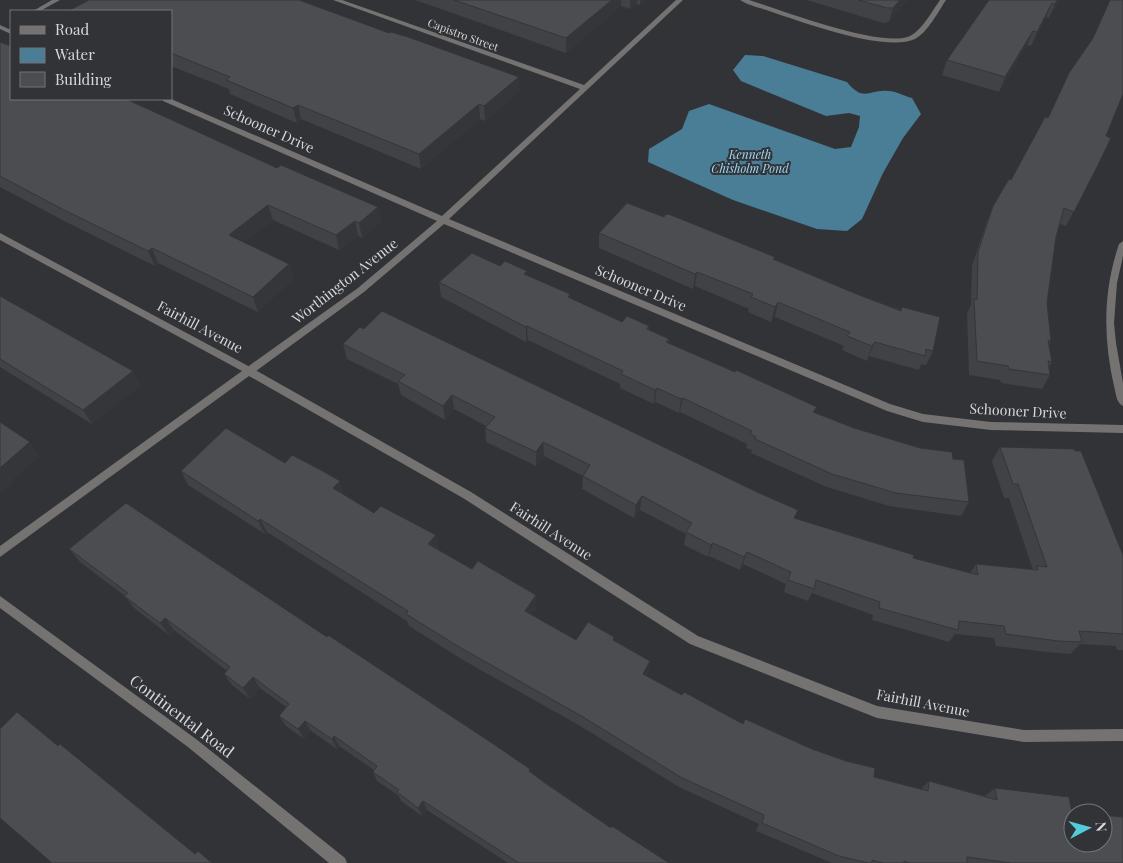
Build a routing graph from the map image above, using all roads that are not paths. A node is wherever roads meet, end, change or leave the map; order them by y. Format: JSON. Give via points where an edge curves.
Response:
{"nodes":[{"id":1,"x":57,"y":0,"type":"edge"},
{"id":2,"x":336,"y":0,"type":"edge"},
{"id":3,"x":680,"y":0,"type":"edge"},
{"id":4,"x":743,"y":0,"type":"edge"},
{"id":5,"x":943,"y":0,"type":"edge"},
{"id":6,"x":38,"y":10,"type":"edge"},
{"id":7,"x":584,"y":88,"type":"junction"},
{"id":8,"x":168,"y":100,"type":"edge"},
{"id":9,"x":443,"y":220,"type":"junction"},
{"id":10,"x":0,"y":236,"type":"edge"},
{"id":11,"x":1123,"y":244,"type":"edge"},
{"id":12,"x":250,"y":370,"type":"junction"},
{"id":13,"x":1123,"y":402,"type":"edge"},
{"id":14,"x":1123,"y":429,"type":"edge"},
{"id":15,"x":0,"y":552,"type":"edge"},
{"id":16,"x":0,"y":601,"type":"edge"},
{"id":17,"x":1123,"y":734,"type":"edge"},
{"id":18,"x":340,"y":863,"type":"edge"}],
"edges":[{"from":1,"to":6,"type":"street"},
{"from":2,"to":7,"type":"street","name":"Capistro Street"},
{"from":3,"to":7,"type":"street","name":"Worthington Avenue"},
{"from":4,"to":5,"type":"street","via":[[868,38],[899,41],[912,38]]},
{"from":7,"to":9,"type":"street","name":"Worthington Avenue"},
{"from":8,"to":9,"type":"street","name":"Schooner Drive"},
{"from":9,"to":12,"type":"street","name":"Worthington Avenue","via":[[361,290]]},
{"from":9,"to":14,"type":"street","name":"Schooner Drive","via":[[887,407],[923,418],[990,426]]},
{"from":10,"to":12,"type":"street","name":"Fairhill Avenue"},
{"from":11,"to":13,"type":"street","via":[[1113,278],[1110,321],[1112,358]]},
{"from":12,"to":15,"type":"street","name":"Worthington Avenue"},
{"from":12,"to":17,"type":"street","name":"Fairhill Avenue","via":[[467,495],[694,640],[877,712],[1024,736]]},
{"from":16,"to":18,"type":"street","name":"Continental Road","via":[[192,744]]}]}
